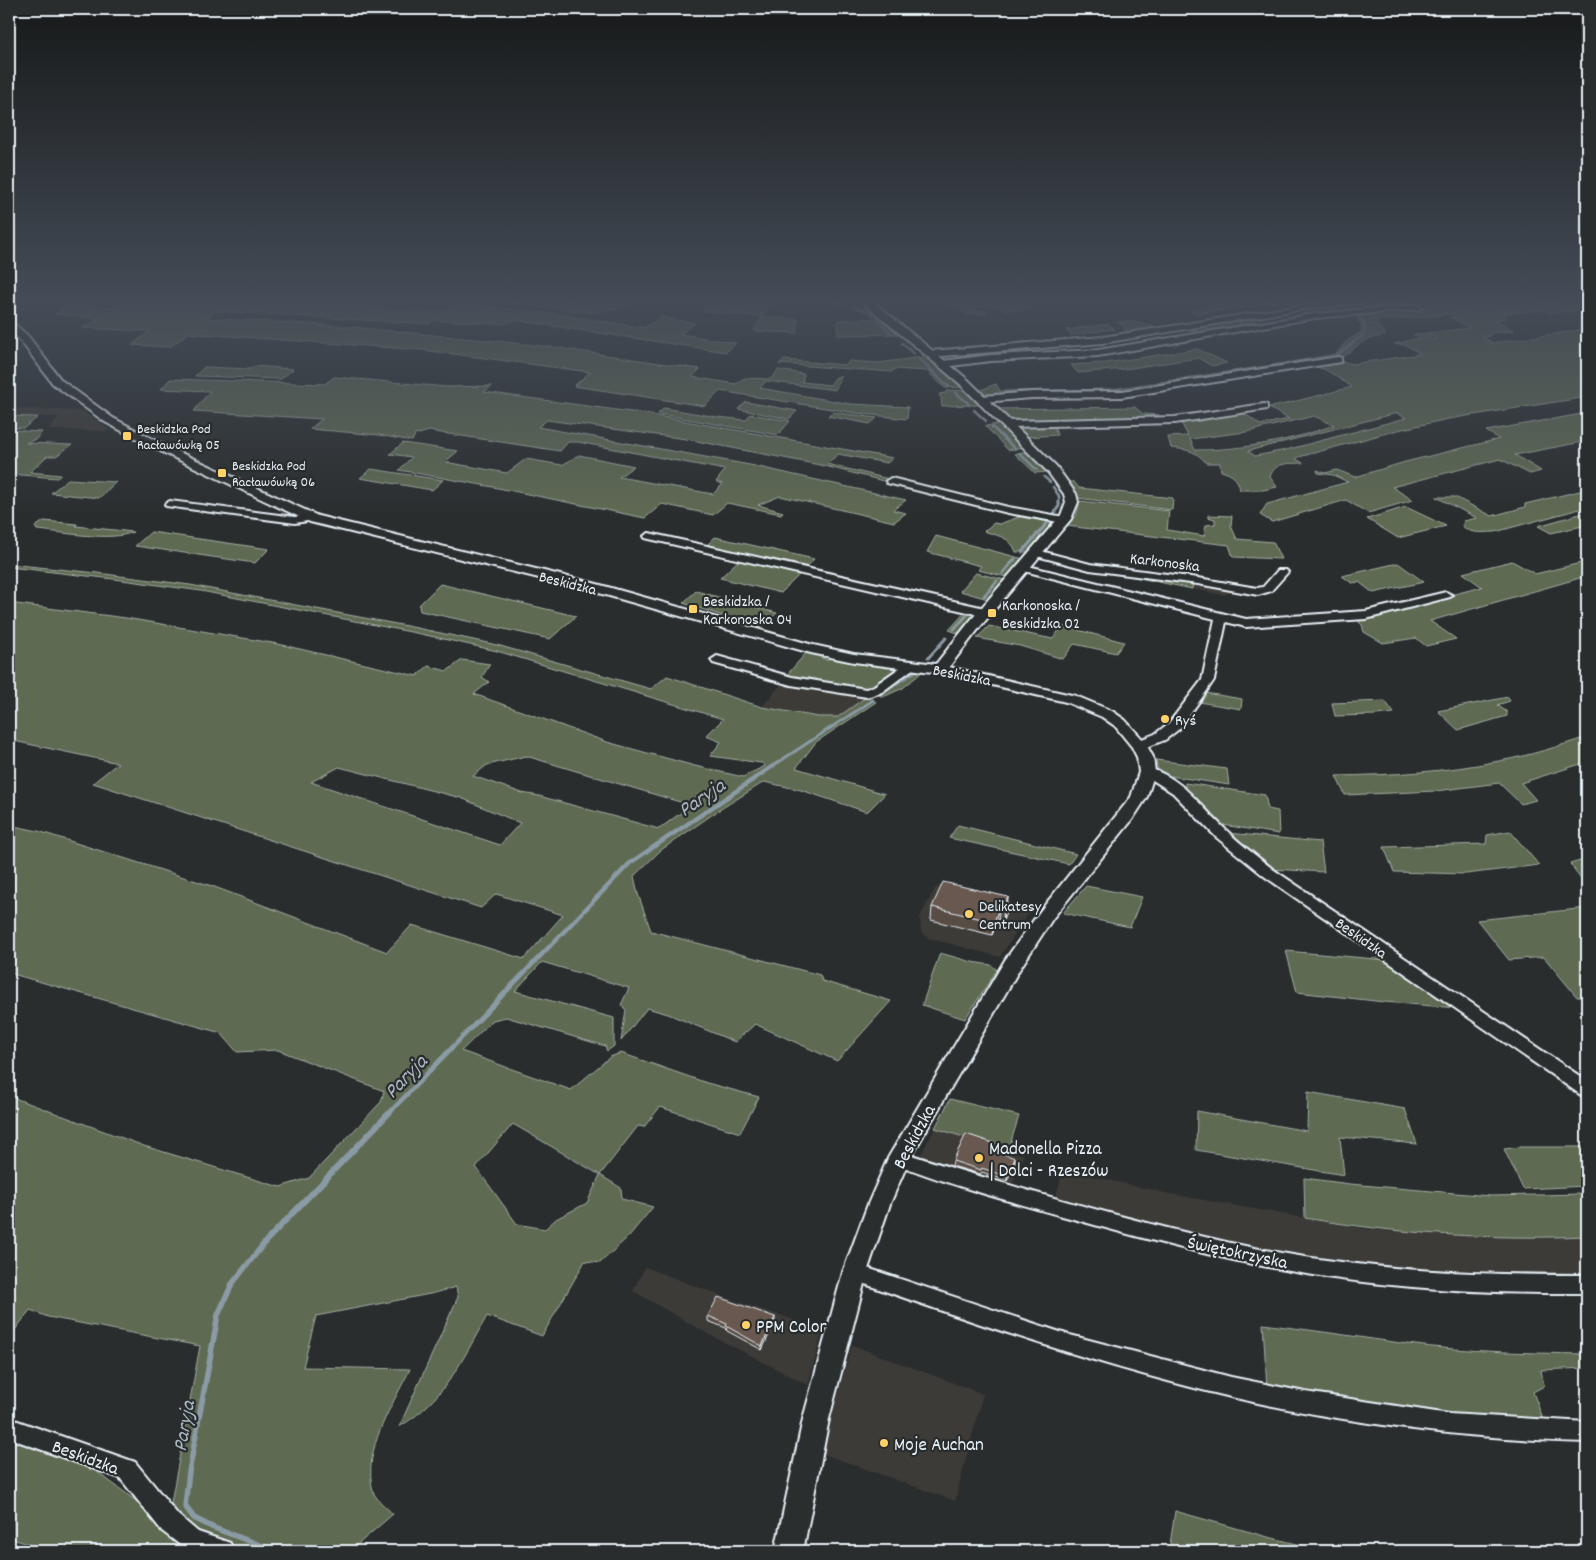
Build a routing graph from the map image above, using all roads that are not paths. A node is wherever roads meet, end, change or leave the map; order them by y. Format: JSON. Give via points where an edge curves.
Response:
{"nodes":[{"id":1,"x":50,"y":374,"type":"edge"},
{"id":2,"x":954,"y":374,"type":"edge"},
{"id":3,"x":1250,"y":374,"type":"edge"},
{"id":4,"x":982,"y":399,"type":"junction"},
{"id":5,"x":1264,"y":407,"type":"dead end"},
{"id":6,"x":1007,"y":424,"type":"junction"},
{"id":7,"x":891,"y":481,"type":"dead end"},
{"id":8,"x":170,"y":504,"type":"dead end"},
{"id":9,"x":310,"y":518,"type":"junction"},
{"id":10,"x":1064,"y":520,"type":"junction"},
{"id":11,"x":649,"y":536,"type":"dead end"},
{"id":12,"x":1036,"y":553,"type":"junction"},
{"id":13,"x":1024,"y":568,"type":"junction"},
{"id":14,"x":1282,"y":572,"type":"dead end"},
{"id":15,"x":1446,"y":595,"type":"dead end"},
{"id":16,"x":985,"y":612,"type":"junction"},
{"id":17,"x":1221,"y":617,"type":"junction"},
{"id":18,"x":717,"y":660,"type":"dead end"},
{"id":19,"x":912,"y":665,"type":"junction"},
{"id":20,"x":940,"y":669,"type":"junction"},
{"id":21,"x":1139,"y":744,"type":"junction"},
{"id":22,"x":1147,"y":772,"type":"junction"},
{"id":23,"x":1587,"y":1090,"type":"edge"},
{"id":24,"x":899,"y":1158,"type":"junction"},
{"id":25,"x":854,"y":1272,"type":"junction"},
{"id":26,"x":1587,"y":1284,"type":"edge"},
{"id":27,"x":9,"y":1428,"type":"edge"},
{"id":28,"x":1587,"y":1432,"type":"edge"},
{"id":29,"x":222,"y":1551,"type":"edge"},
{"id":30,"x":789,"y":1551,"type":"edge"}],
"edges":[{"from":1,"to":9,"type":"street","name":"Beskidzka","via":[[56,382],[109,420]]},
{"from":2,"to":4,"type":"street"},
{"from":3,"to":4,"type":"street","via":[[1122,394]]},
{"from":4,"to":6,"type":"street"},
{"from":5,"to":6,"type":"street","via":[[1175,420]]},
{"from":6,"to":10,"type":"street","via":[[1066,486],[1072,502]]},
{"from":7,"to":10,"type":"street","via":[[1008,510]]},
{"from":8,"to":9,"type":"street","via":[[295,520]]},
{"from":9,"to":19,"type":"street","name":"Beskidzka","via":[[601,589],[811,649]]},
{"from":10,"to":12,"type":"street"},
{"from":11,"to":16,"type":"street"},
{"from":12,"to":13,"type":"street"},
{"from":12,"to":14,"type":"street","name":"Karkonoska","via":[[1084,566],[1258,592],[1267,589]]},
{"from":13,"to":16,"type":"street"},
{"from":13,"to":17,"type":"street"},
{"from":15,"to":17,"type":"street","via":[[1366,615],[1246,623]]},
{"from":16,"to":20,"type":"street"},
{"from":17,"to":21,"type":"street","via":[[1208,680],[1174,726]]},
{"from":18,"to":19,"type":"street","via":[[791,681],[867,693],[878,690]]},
{"from":19,"to":20,"type":"street","name":"Beskidzka"},
{"from":20,"to":21,"type":"street","name":"Beskidzka","via":[[1079,702],[1120,723]]},
{"from":21,"to":22,"type":"street","name":"Beskidzka"},
{"from":22,"to":23,"type":"street","name":"Beskidzka","via":[[1167,781],[1221,834],[1269,873]]},
{"from":22,"to":24,"type":"street","name":"Beskidzka","via":[[1133,806],[1047,914],[1012,965]]},
{"from":24,"to":25,"type":"street","name":"Beskidzka"},
{"from":24,"to":26,"type":"street","name":"Świętokrzyska","via":[[1037,1201],[1174,1238],[1294,1263],[1420,1279]]},
{"from":25,"to":28,"type":"street","via":[[1066,1343],[1231,1387],[1449,1424]]},
{"from":25,"to":30,"type":"street","name":"Beskidzka","via":[[816,1419]]},
{"from":27,"to":29,"type":"street","name":"Beskidzka","via":[[127,1470],[170,1523],[191,1541]]}]}
